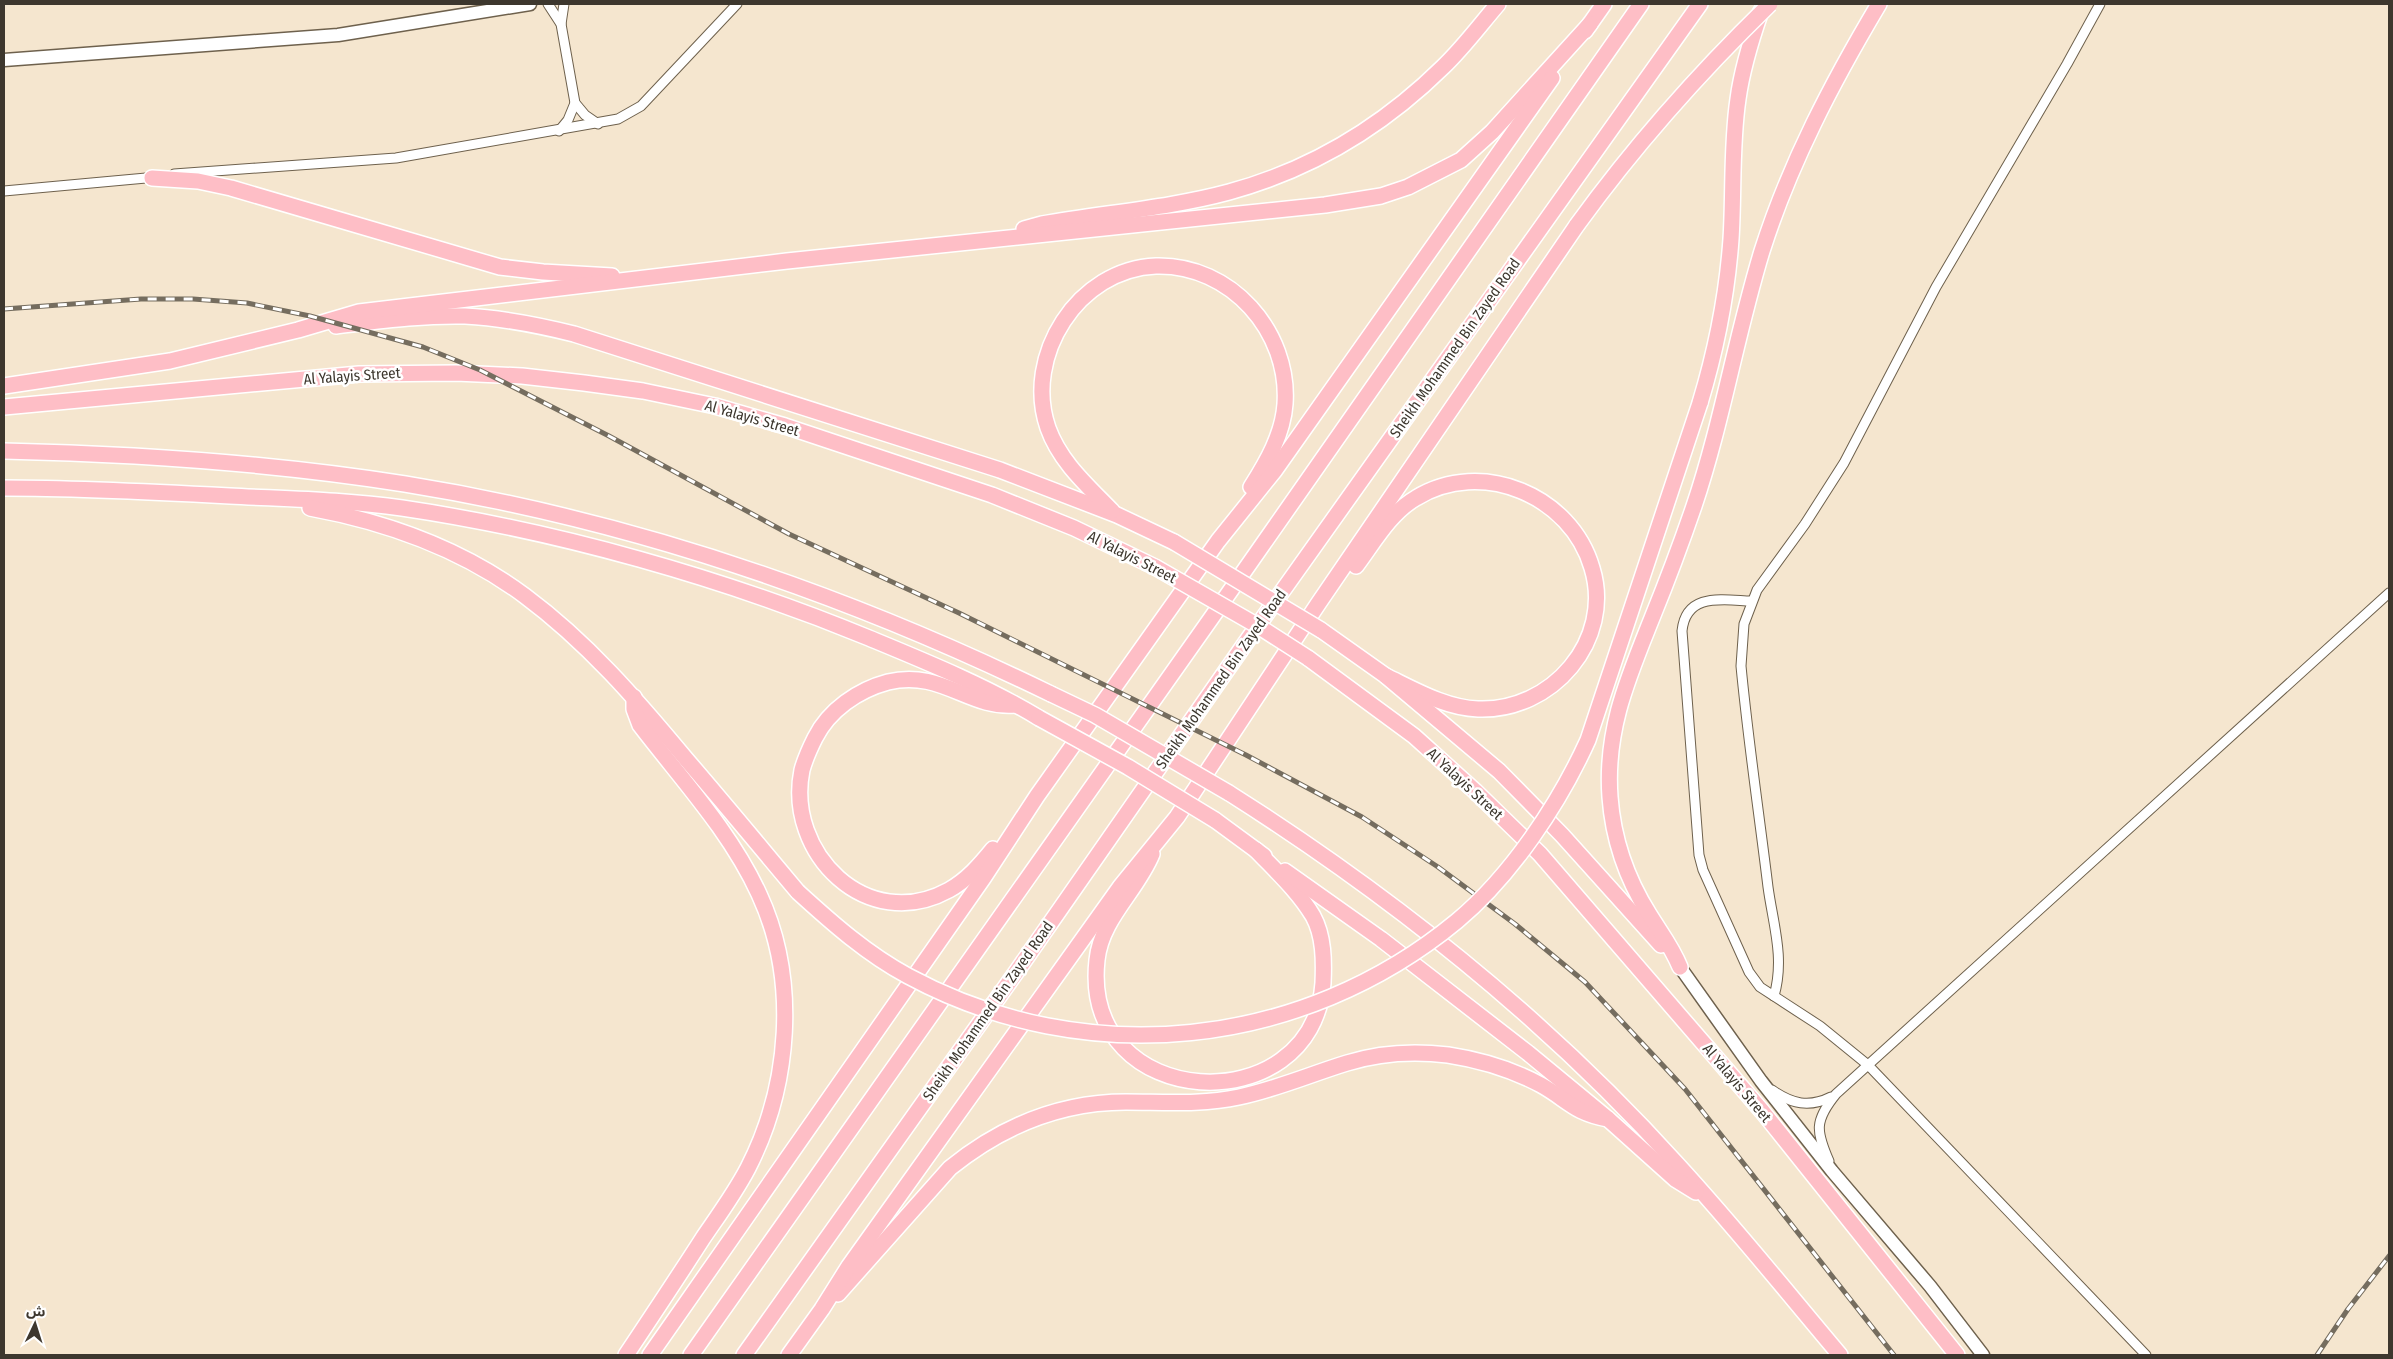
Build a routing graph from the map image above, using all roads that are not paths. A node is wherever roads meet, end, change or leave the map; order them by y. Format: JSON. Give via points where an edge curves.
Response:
{"nodes":[{"id":1,"x":530,"y":4,"type":"edge"},
{"id":2,"x":548,"y":4,"type":"edge"},
{"id":3,"x":564,"y":4,"type":"edge"},
{"id":4,"x":737,"y":4,"type":"edge"},
{"id":5,"x":1498,"y":4,"type":"edge"},
{"id":6,"x":1604,"y":4,"type":"edge"},
{"id":7,"x":1641,"y":4,"type":"edge"},
{"id":8,"x":1700,"y":4,"type":"edge"},
{"id":9,"x":1764,"y":4,"type":"edge"},
{"id":10,"x":1770,"y":4,"type":"edge"},
{"id":11,"x":1879,"y":4,"type":"edge"},
{"id":12,"x":2100,"y":4,"type":"edge"},
{"id":13,"x":560,"y":24,"type":"junction"},
{"id":14,"x":1590,"y":24,"type":"junction"},
{"id":15,"x":4,"y":60,"type":"edge"},
{"id":16,"x":575,"y":103,"type":"junction"},
{"id":17,"x":598,"y":124,"type":"junction"},
{"id":18,"x":559,"y":131,"type":"junction"},
{"id":19,"x":152,"y":178,"type":"junction"},
{"id":20,"x":4,"y":190,"type":"edge"},
{"id":21,"x":999,"y":239,"type":"junction"},
{"id":22,"x":631,"y":280,"type":"junction"},
{"id":23,"x":298,"y":330,"type":"junction"},
{"id":24,"x":4,"y":386,"type":"edge"},
{"id":25,"x":4,"y":407,"type":"edge"},
{"id":26,"x":4,"y":451,"type":"edge"},
{"id":27,"x":4,"y":488,"type":"edge"},
{"id":28,"x":242,"y":497,"type":"junction"},
{"id":29,"x":1117,"y":515,"type":"junction"},
{"id":30,"x":1218,"y":541,"type":"junction"},
{"id":31,"x":2389,"y":593,"type":"edge"},
{"id":32,"x":1751,"y":601,"type":"junction"},
{"id":33,"x":1318,"y":604,"type":"junction"},
{"id":34,"x":1386,"y":676,"type":"junction"},
{"id":35,"x":634,"y":697,"type":"junction"},
{"id":36,"x":1018,"y":705,"type":"junction"},
{"id":37,"x":1036,"y":796,"type":"junction"},
{"id":38,"x":1158,"y":840,"type":"junction"},
{"id":39,"x":1256,"y":850,"type":"junction"},
{"id":40,"x":1680,"y":967,"type":"junction"},
{"id":41,"x":1774,"y":996,"type":"junction"},
{"id":42,"x":1868,"y":1065,"type":"junction"},
{"id":43,"x":1761,"y":1081,"type":"junction"},
{"id":44,"x":1836,"y":1094,"type":"junction"},
{"id":45,"x":1608,"y":1119,"type":"junction"},
{"id":46,"x":1832,"y":1171,"type":"junction"},
{"id":47,"x":1710,"y":1201,"type":"junction"},
{"id":48,"x":822,"y":1309,"type":"junction"},
{"id":49,"x":626,"y":1355,"type":"edge"},
{"id":50,"x":650,"y":1355,"type":"edge"},
{"id":51,"x":691,"y":1355,"type":"edge"},
{"id":52,"x":744,"y":1355,"type":"edge"},
{"id":53,"x":789,"y":1355,"type":"edge"},
{"id":54,"x":1840,"y":1355,"type":"edge"},
{"id":55,"x":1957,"y":1355,"type":"edge"},
{"id":56,"x":1983,"y":1355,"type":"edge"},
{"id":57,"x":2146,"y":1355,"type":"edge"}],
"edges":[{"from":1,"to":15,"type":"street","via":[[338,35]]},
{"from":2,"to":13,"type":"street"},
{"from":3,"to":13,"type":"street"},
{"from":4,"to":17,"type":"street","via":[[641,106],[626,116]]},
{"from":5,"to":21,"type":"highway","via":[[1444,67],[1390,113],[1330,153],[1298,168],[1228,192],[1042,224]]},
{"from":6,"to":14,"type":"highway"},
{"from":7,"to":51,"type":"highway"},
{"from":8,"to":52,"type":"highway","name":"Sheikh Mohammed Bin Zayed Road"},
{"from":9,"to":35,"type":"highway","bridge":true,"via":[[1744,66],[1738,99],[1731,239],[1716,343],[1700,403],[1588,740],[1573,773],[1533,837],[1460,919],[1416,951],[1364,981],[1298,1010],[1263,1021],[1191,1034],[1150,1036],[1073,1031],[972,1005],[907,975],[853,939],[798,892]]},
{"from":10,"to":33,"type":"highway","bridge":true,"via":[[1663,114],[1619,168]]},
{"from":11,"to":40,"type":"highway","via":[[1818,112],[1775,213],[1751,290],[1707,466],[1680,546],[1632,663],[1614,725],[1609,778],[1618,843],[1633,885]]},
{"from":12,"to":32,"type":"street","via":[[1919,317],[1844,463]]},
{"from":13,"to":16,"type":"street"},
{"from":14,"to":21,"type":"highway","via":[[1492,132],[1461,160],[1408,187],[1351,202]]},
{"from":14,"to":30,"type":"highway","via":[[1275,470]]},
{"from":16,"to":17,"type":"street","via":[[585,116]]},
{"from":16,"to":18,"type":"street"},
{"from":17,"to":18,"type":"street"},
{"from":18,"to":19,"type":"street","via":[[396,158],[199,171]]},
{"from":19,"to":20,"type":"street"},
{"from":19,"to":22,"type":"highway","via":[[198,181],[231,188],[500,267],[604,274]]},
{"from":21,"to":22,"type":"highway"},
{"from":22,"to":23,"type":"highway","via":[[359,312]]},
{"from":23,"to":24,"type":"highway","via":[[161,363]]},
{"from":23,"to":29,"type":"highway","via":[[429,316],[493,318],[538,325],[954,454]]},
{"from":25,"to":55,"type":"highway","name":"Al Yalayis Street","bridge":true,"via":[[359,374],[522,376],[643,391],[715,406],[785,426],[992,495],[1074,528],[1155,567],[1308,658],[1414,736],[1540,854],[1762,1111]]},
{"from":26,"to":47,"type":"highway","bridge":true,"via":[[182,458],[295,469],[407,484],[517,506],[627,533],[735,565],[865,611],[947,645],[1103,720],[1229,793],[1351,873],[1478,974],[1582,1068],[1677,1163]]},
{"from":27,"to":28,"type":"highway"},
{"from":28,"to":35,"type":"highway","via":[[335,513],[395,528],[471,562],[524,595],[579,641]]},
{"from":28,"to":36,"type":"highway","via":[[402,508],[539,534],[632,558],[803,611]]},
{"from":29,"to":30,"type":"highway","via":[[1060,454],[1048,427],[1042,399],[1043,369],[1051,341],[1063,320],[1082,299],[1107,281],[1155,266],[1203,274],[1244,300],[1260,317],[1272,338],[1285,382],[1285,405],[1271,453]]},
{"from":29,"to":34,"type":"highway","bridge":true,"via":[[1174,542],[1320,630]]},
{"from":30,"to":37,"type":"highway"},
{"from":31,"to":42,"type":"street"},
{"from":32,"to":41,"type":"street","via":[[1743,630],[1741,666],[1770,902],[1780,953],[1780,972]]},
{"from":32,"to":41,"type":"street","via":[[1701,602],[1687,613],[1682,630],[1701,863],[1752,978]]},
{"from":33,"to":34,"type":"highway","via":[[1350,574],[1398,512],[1414,498],[1440,487],[1476,480],[1518,488],[1537,498],[1575,531],[1593,569],[1595,614],[1580,655],[1550,688],[1525,702],[1503,708],[1478,709],[1437,699]]},
{"from":33,"to":38,"type":"highway","via":[[1177,817]]},
{"from":34,"to":40,"type":"highway","via":[[1529,800]]},
{"from":35,"to":49,"type":"highway","via":[[634,709],[640,725],[727,837],[760,896],[773,932],[780,966],[785,994],[785,1027],[774,1099],[748,1169]]},
{"from":36,"to":37,"type":"highway","via":[[994,705],[950,687],[919,680],[888,682],[868,689],[828,718],[818,733],[802,770],[803,813],[815,850],[841,882],[860,894],[882,901],[905,902],[927,899],[967,878]]},
{"from":36,"to":39,"type":"highway","bridge":true,"via":[[1215,820]]},
{"from":37,"to":50,"type":"highway","via":[[979,885]]},
{"from":38,"to":39,"type":"highway","via":[[1144,872],[1117,910],[1101,941],[1096,976],[1098,993],[1109,1026],[1131,1054],[1159,1073],[1191,1082],[1232,1081],[1256,1074],[1300,1043],[1318,1010],[1323,955],[1314,918],[1300,897]]},
{"from":38,"to":48,"type":"highway","via":[[1120,887],[920,1166]]},
{"from":39,"to":45,"type":"highway","via":[[1381,939]]},
{"from":40,"to":43,"type":"street"},
{"from":41,"to":42,"type":"street","via":[[1820,1026]]},
{"from":42,"to":44,"type":"street"},
{"from":42,"to":57,"type":"street"},
{"from":43,"to":44,"type":"street","via":[[1796,1103],[1816,1103]]},
{"from":43,"to":46,"type":"street"},
{"from":44,"to":46,"type":"street","via":[[1824,1109],[1818,1129]]},
{"from":45,"to":47,"type":"highway","via":[[1675,1179]]},
{"from":45,"to":48,"type":"highway","via":[[1582,1113],[1543,1086],[1497,1066],[1464,1058],[1422,1054],[1348,1062],[1280,1087],[1237,1098],[1098,1103],[1071,1107],[1018,1124],[971,1151],[950,1168],[853,1280]]},
{"from":46,"to":56,"type":"street","via":[[1930,1286]]},
{"from":47,"to":54,"type":"highway"},
{"from":48,"to":53,"type":"highway"}]}
